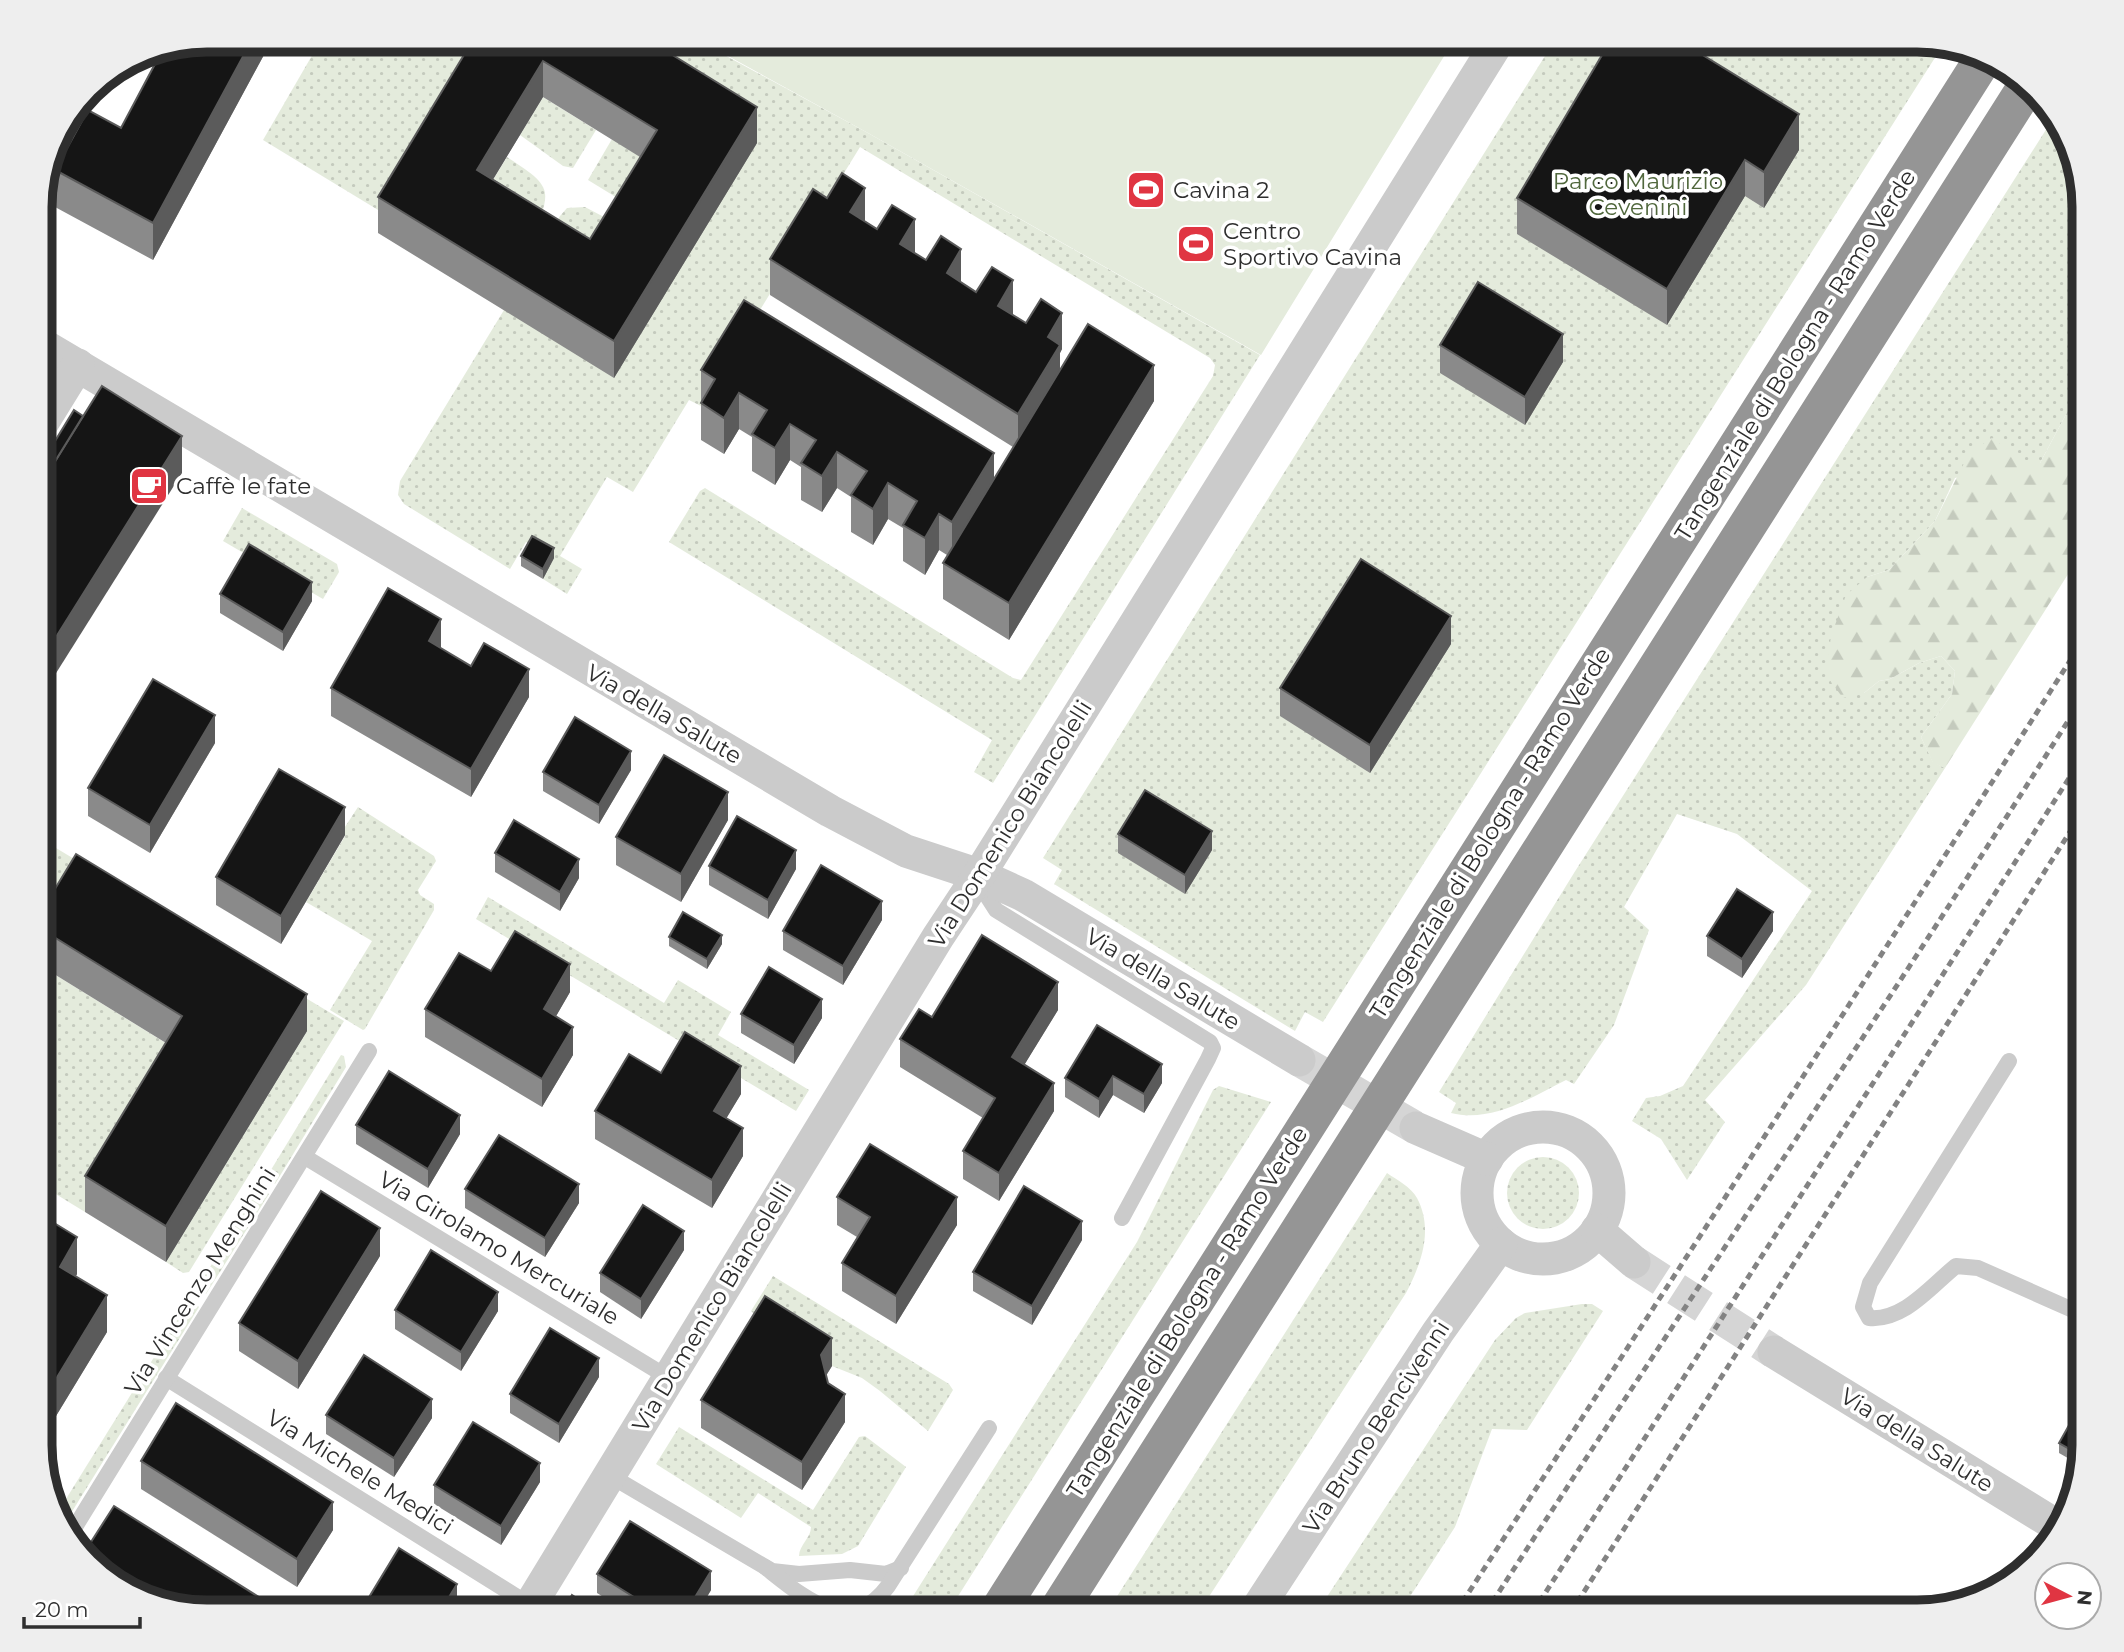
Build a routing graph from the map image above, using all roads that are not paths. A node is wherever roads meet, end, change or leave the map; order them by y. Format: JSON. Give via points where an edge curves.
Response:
{"nodes":[{"id":1,"x":1491,"y":52,"type":"edge"},
{"id":2,"x":1979,"y":66,"type":"edge"},
{"id":3,"x":2022,"y":94,"type":"edge"},
{"id":4,"x":53,"y":351,"type":"edge"},
{"id":5,"x":78,"y":365,"type":"junction"},
{"id":6,"x":53,"y":406,"type":"edge"},
{"id":7,"x":979,"y":875,"type":"junction"},
{"id":8,"x":369,"y":1051,"type":"dead end"},
{"id":9,"x":1299,"y":1060,"type":"tunnel mouth"},
{"id":10,"x":2009,"y":1061,"type":"dead end"},
{"id":11,"x":1416,"y":1128,"type":"tunnel mouth"},
{"id":12,"x":304,"y":1157,"type":"junction"},
{"id":13,"x":1487,"y":1158,"type":"junction"},
{"id":14,"x":1122,"y":1218,"type":"dead end"},
{"id":15,"x":1598,"y":1230,"type":"junction"},
{"id":16,"x":1501,"y":1244,"type":"junction"},
{"id":17,"x":1634,"y":1262,"type":"tunnel mouth"},
{"id":18,"x":2072,"y":1310,"type":"edge"},
{"id":19,"x":1774,"y":1352,"type":"tunnel mouth"},
{"id":20,"x":166,"y":1378,"type":"junction"},
{"id":21,"x":669,"y":1378,"type":"junction"},
{"id":22,"x":989,"y":1427,"type":"dead end"},
{"id":23,"x":609,"y":1475,"type":"junction"},
{"id":24,"x":2051,"y":1522,"type":"edge"},
{"id":25,"x":76,"y":1526,"type":"edge"},
{"id":26,"x":765,"y":1567,"type":"junction"},
{"id":27,"x":901,"y":1568,"type":"junction"},
{"id":28,"x":514,"y":1600,"type":"edge"},
{"id":29,"x":533,"y":1600,"type":"edge"},
{"id":30,"x":811,"y":1600,"type":"edge"},
{"id":31,"x":875,"y":1600,"type":"edge"},
{"id":32,"x":1006,"y":1600,"type":"edge"},
{"id":33,"x":1065,"y":1600,"type":"edge"},
{"id":34,"x":1263,"y":1600,"type":"edge"}],
"edges":[{"from":1,"to":7,"type":"street","name":"Via Domenico Biancolelli"},
{"from":2,"to":32,"type":"highway","name":"Tangenziale di Bologna - Ramo Verde"},
{"from":3,"to":33,"type":"highway"},
{"from":4,"to":5,"type":"street","name":"Via della Salute"},
{"from":5,"to":6,"type":"street"},
{"from":5,"to":7,"type":"street","name":"Via della Salute","via":[[847,821],[906,851]]},
{"from":7,"to":9,"type":"street","name":"Via della Salute","via":[[1023,895]]},
{"from":7,"to":14,"type":"lane","via":[[996,910],[1213,1048]]},
{"from":7,"to":21,"type":"street","name":"Via Domenico Biancolelli"},
{"from":8,"to":12,"type":"lane","name":"Via Vincenzo Menghini"},
{"from":10,"to":18,"type":"lane","via":[[1870,1283],[1863,1307],[1869,1318],[1884,1319],[1905,1309],[1956,1266],[1978,1268]]},
{"from":11,"to":13,"type":"street"},
{"from":12,"to":20,"type":"lane","name":"Via Vincenzo Menghini"},
{"from":12,"to":21,"type":"lane","name":"Via Girolamo Mercuriale"},
{"from":13,"to":15,"type":"street","via":[[1518,1132],[1539,1127],[1579,1138],[1605,1170],[1607,1211]]},
{"from":13,"to":16,"type":"street","via":[[1477,1195],[1488,1230]]},
{"from":15,"to":16,"type":"street","via":[[1563,1256],[1541,1259],[1520,1255]]},
{"from":15,"to":17,"type":"street"},
{"from":16,"to":34,"type":"street","name":"Via Bruno Bencivenni"},
{"from":19,"to":24,"type":"street","name":"Via della Salute"},
{"from":20,"to":25,"type":"lane","name":"Via Vincenzo Menghini"},
{"from":20,"to":28,"type":"lane","name":"Via Michele Medici"},
{"from":21,"to":23,"type":"street","name":"Via Domenico Biancolelli"},
{"from":22,"to":27,"type":"lane"},
{"from":23,"to":26,"type":"lane"},
{"from":23,"to":29,"type":"street","name":"Via Domenico Biancolelli"},
{"from":26,"to":27,"type":"lane","via":[[799,1574],[850,1570],[886,1574]]},
{"from":26,"to":30,"type":"lane"},
{"from":27,"to":31,"type":"lane"}]}
